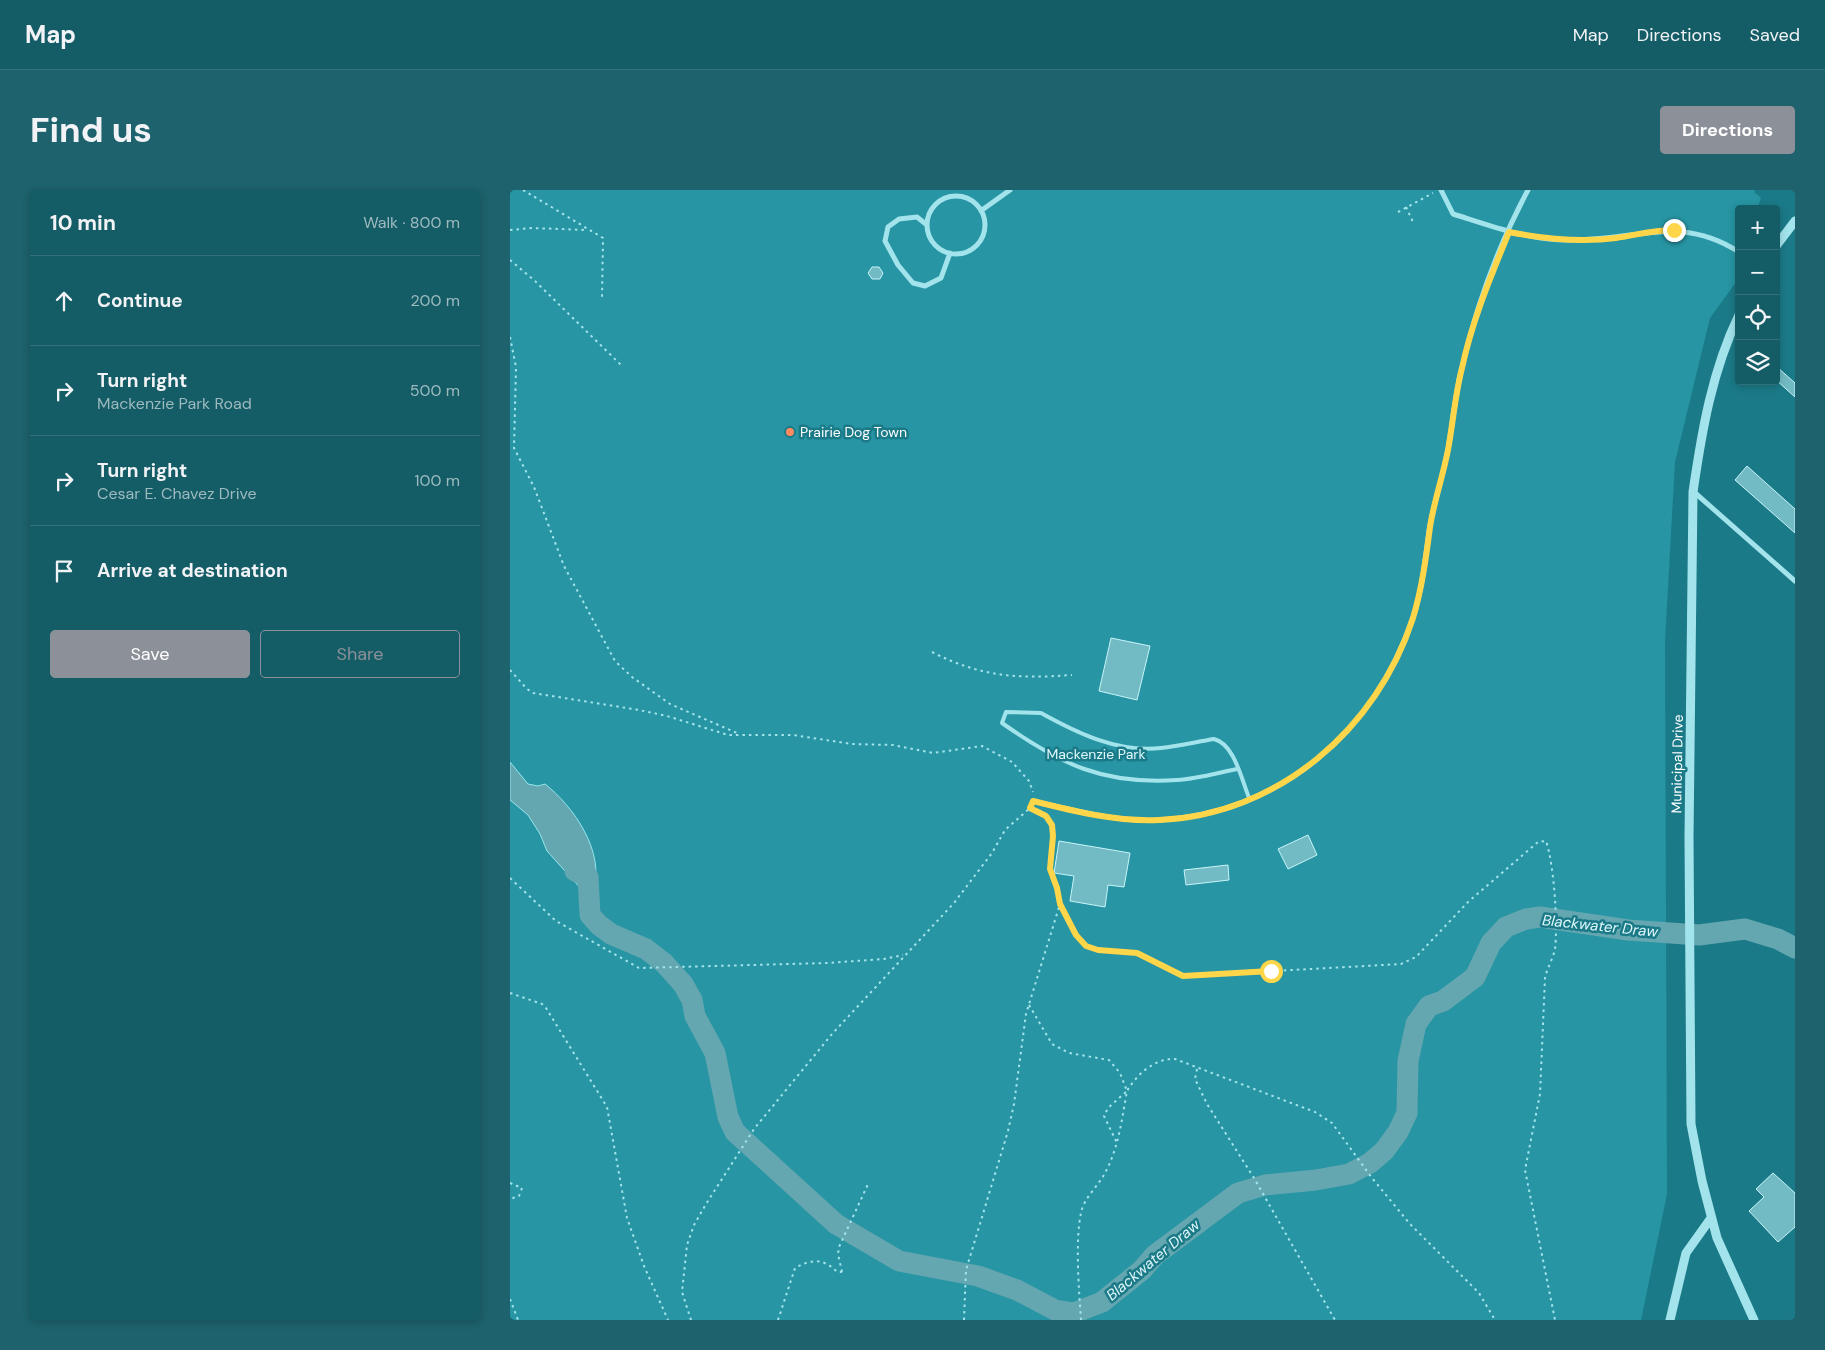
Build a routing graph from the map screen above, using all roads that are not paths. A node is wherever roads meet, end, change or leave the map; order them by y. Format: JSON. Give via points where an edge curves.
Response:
{"nodes":[{"id":1,"x":1010,"y":190,"type":"edge"},
{"id":2,"x":1440,"y":190,"type":"edge"},
{"id":3,"x":1528,"y":190,"type":"edge"},
{"id":4,"x":982,"y":210,"type":"junction"},
{"id":5,"x":1795,"y":221,"type":"edge"},
{"id":6,"x":927,"y":225,"type":"junction"},
{"id":7,"x":1509,"y":232,"type":"junction"},
{"id":8,"x":1780,"y":241,"type":"edge"},
{"id":9,"x":1735,"y":250,"type":"edge"},
{"id":10,"x":950,"y":253,"type":"junction"},
{"id":11,"x":1735,"y":324,"type":"edge"},
{"id":12,"x":1693,"y":492,"type":"junction"},
{"id":13,"x":1795,"y":581,"type":"edge"},
{"id":14,"x":1237,"y":769,"type":"junction"},
{"id":15,"x":1250,"y":800,"type":"junction"},
{"id":16,"x":1033,"y":801,"type":"road end"},
{"id":17,"x":1711,"y":1218,"type":"junction"},
{"id":18,"x":1670,"y":1320,"type":"edge"},
{"id":19,"x":1754,"y":1320,"type":"edge"}],
"edges":[{"from":1,"to":4,"type":"street"},
{"from":2,"to":7,"type":"street","via":[[1453,214]]},
{"from":3,"to":7,"type":"street"},
{"from":4,"to":6,"type":"street","via":[[968,198],[949,196],[933,207]]},
{"from":4,"to":10,"type":"street","via":[[985,219],[982,238],[968,251]]},
{"from":5,"to":8,"type":"street"},
{"from":6,"to":10,"type":"street","via":[[934,243]]},
{"from":6,"to":10,"type":"street","via":[[917,217],[899,220],[888,227],[885,241],[898,265],[913,283],[925,286],[941,278]]},
{"from":7,"to":9,"type":"street","via":[[1568,240],[1616,238],[1674,230],[1713,238]]},
{"from":7,"to":15,"type":"street","via":[[1487,287],[1462,367],[1418,600],[1392,669],[1361,714],[1332,746],[1301,773]]},
{"from":11,"to":12,"type":"street","name":"Municipal Drive","via":[[1712,385]]},
{"from":12,"to":13,"type":"street"},
{"from":12,"to":17,"type":"street","name":"Municipal Drive","via":[[1689,928],[1691,1124]]},
{"from":14,"to":14,"type":"lane","via":[[1224,744],[1214,739],[1159,749],[1137,748],[1086,736],[1041,713],[1006,712],[1002,724],[1060,761],[1118,778],[1178,780]]},
{"from":14,"to":15,"type":"lane"},
{"from":15,"to":16,"type":"street","via":[[1217,812],[1160,820],[1082,813]]},
{"from":17,"to":18,"type":"street","via":[[1686,1254]]},
{"from":17,"to":19,"type":"street","name":"Municipal Drive","via":[[1728,1266]]}]}
